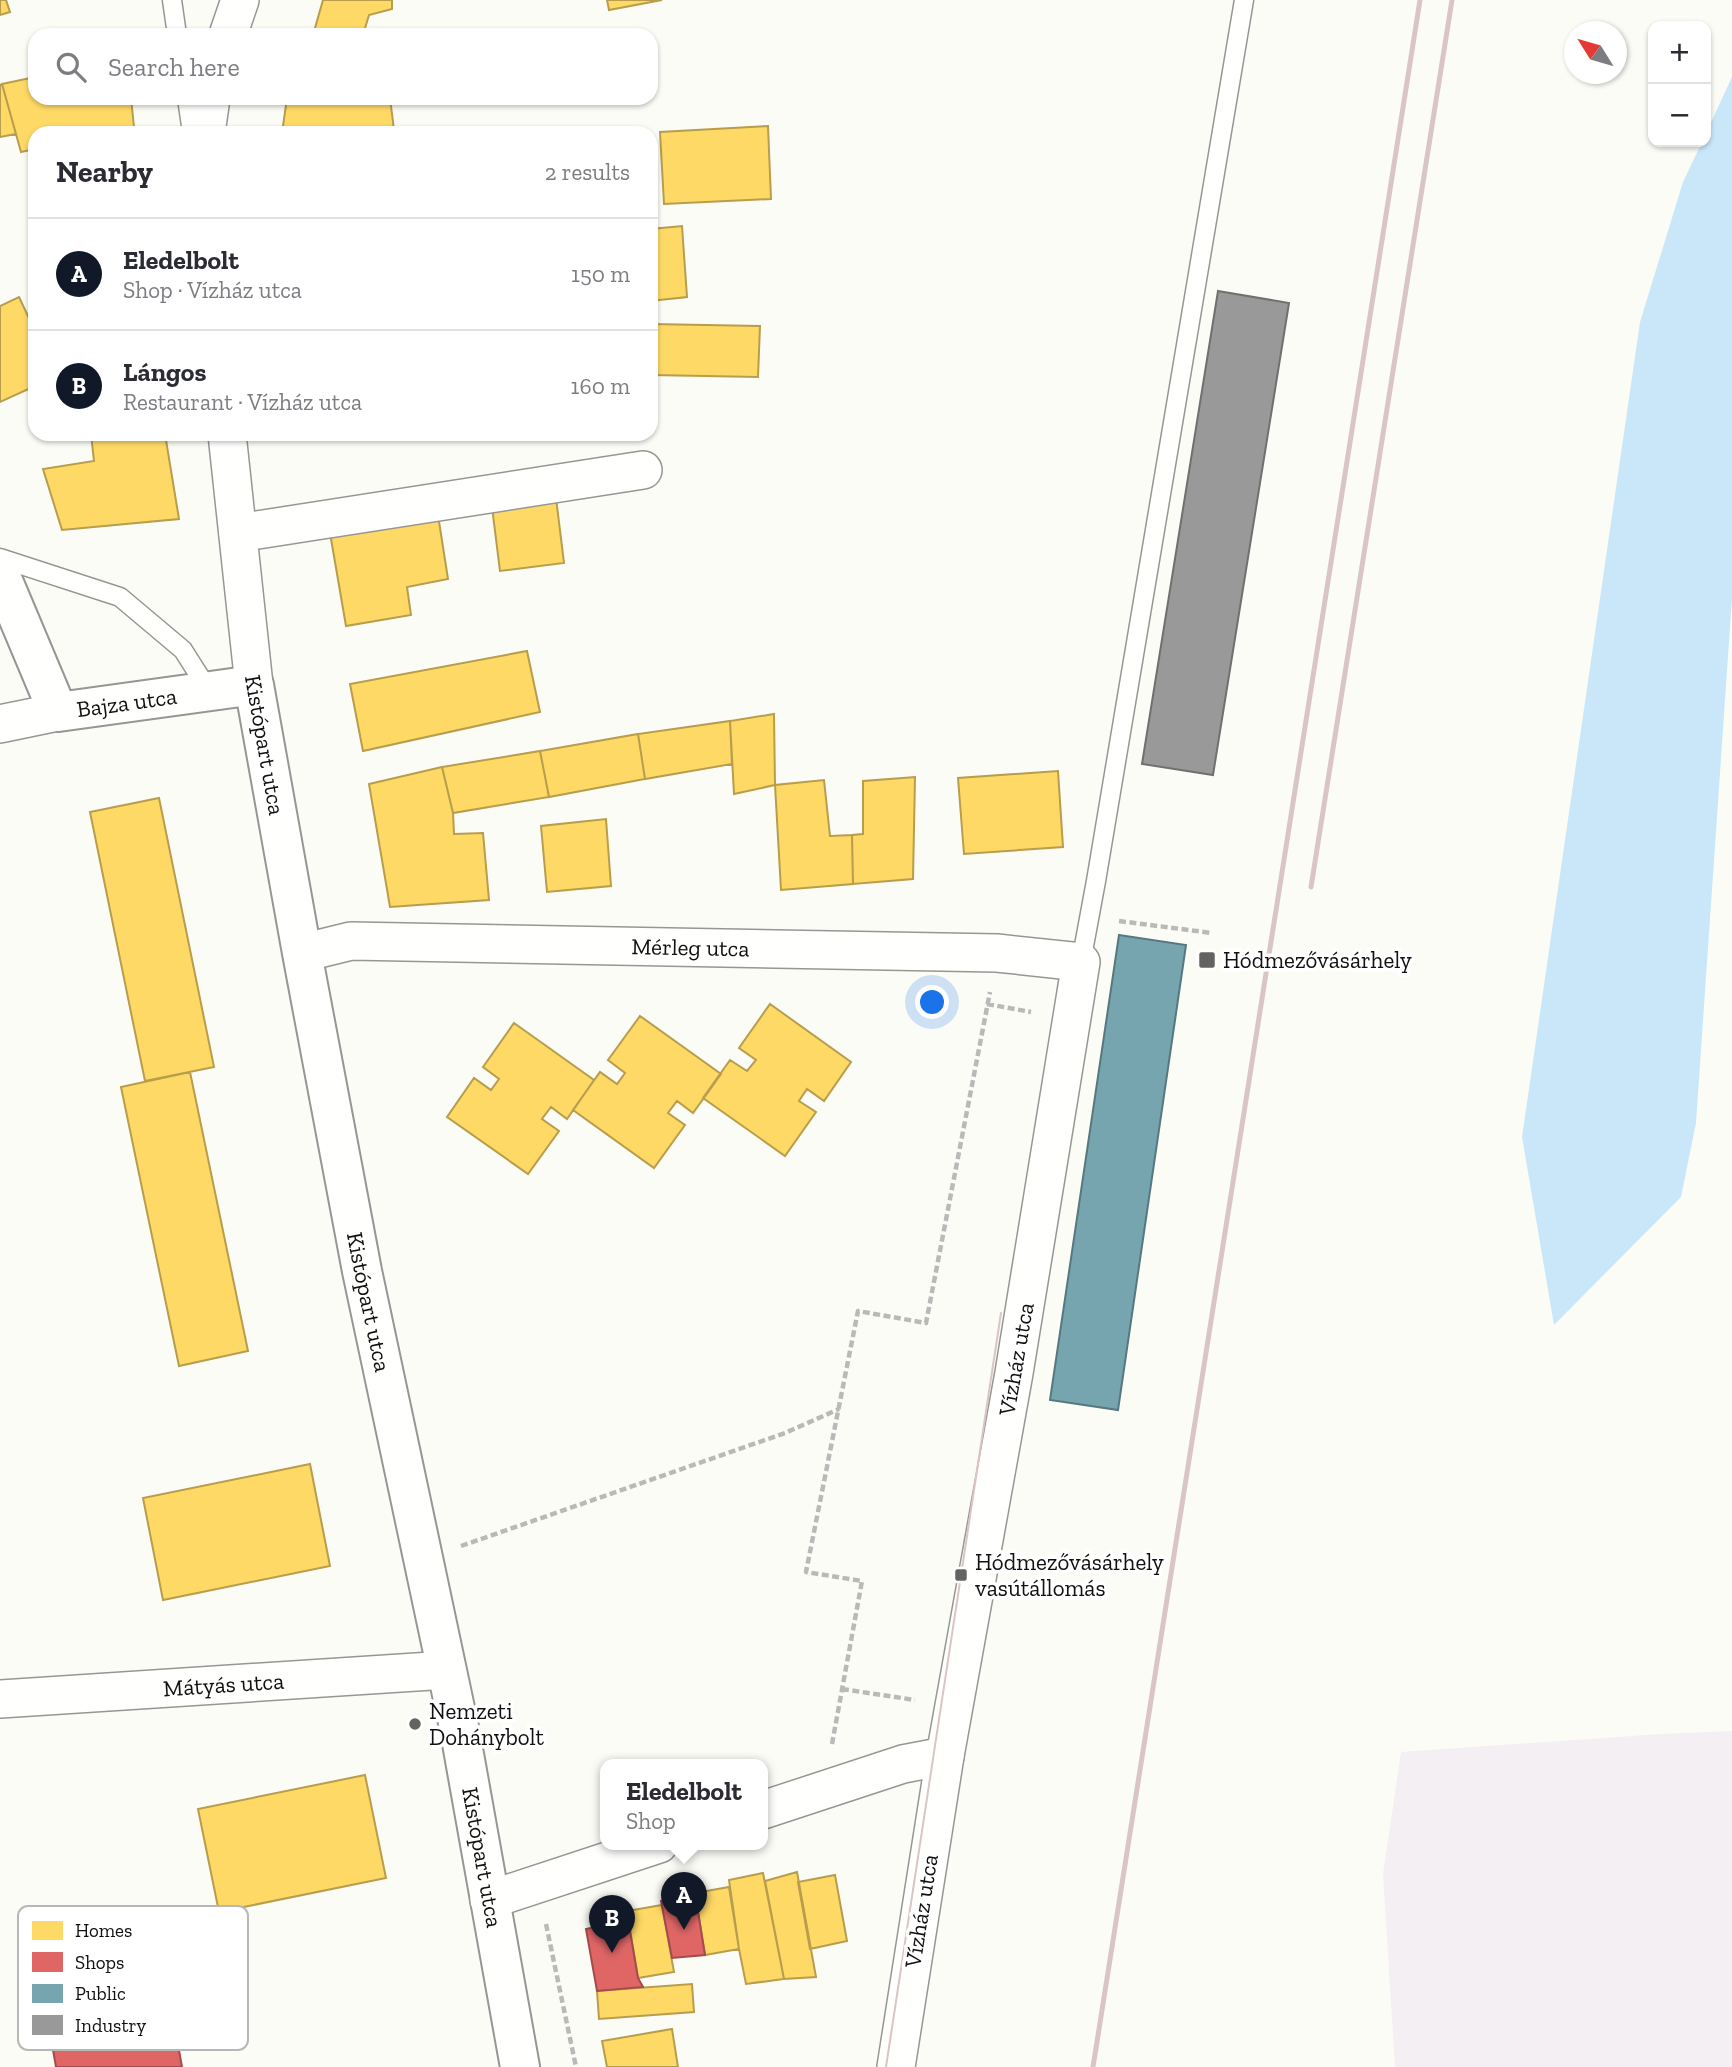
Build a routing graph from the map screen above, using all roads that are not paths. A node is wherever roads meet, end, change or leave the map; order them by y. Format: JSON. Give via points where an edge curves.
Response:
{"nodes":[{"id":1,"x":172,"y":0,"type":"edge"},
{"id":2,"x":240,"y":0,"type":"edge"},
{"id":3,"x":1244,"y":0,"type":"edge"},
{"id":4,"x":176,"y":28,"type":"edge"},
{"id":5,"x":230,"y":28,"type":"edge"},
{"id":6,"x":188,"y":105,"type":"edge"},
{"id":7,"x":210,"y":105,"type":"edge"},
{"id":8,"x":191,"y":126,"type":"edge"},
{"id":9,"x":207,"y":126,"type":"edge"},
{"id":10,"x":228,"y":441,"type":"edge"},
{"id":11,"x":643,"y":470,"type":"dead end"},
{"id":12,"x":238,"y":533,"type":"junction"},
{"id":13,"x":0,"y":558,"type":"edge"},
{"id":14,"x":0,"y":574,"type":"edge"},
{"id":15,"x":254,"y":685,"type":"junction"},
{"id":16,"x":209,"y":691,"type":"junction"},
{"id":17,"x":58,"y":712,"type":"junction"},
{"id":18,"x":0,"y":724,"type":"edge"},
{"id":19,"x":302,"y":953,"type":"junction"},
{"id":20,"x":1081,"y":962,"type":"junction"},
{"id":21,"x":447,"y":1670,"type":"junction"},
{"id":22,"x":0,"y":1699,"type":"edge"},
{"id":23,"x":945,"y":1756,"type":"junction"},
{"id":24,"x":768,"y":1808,"type":"edge"},
{"id":25,"x":641,"y":1850,"type":"edge"},
{"id":26,"x":489,"y":1900,"type":"junction"},
{"id":27,"x":520,"y":2067,"type":"edge"},
{"id":28,"x":896,"y":2067,"type":"edge"}],
"edges":[{"from":1,"to":4,"type":"lane"},
{"from":2,"to":5,"type":"street"},
{"from":3,"to":20,"type":"lane"},
{"from":6,"to":8,"type":"lane"},
{"from":7,"to":9,"type":"street"},
{"from":10,"to":12,"type":"street","name":"Kistópart utca"},
{"from":11,"to":12,"type":"street"},
{"from":12,"to":15,"type":"street","name":"Kistópart utca"},
{"from":13,"to":16,"type":"lane","via":[[120,597],[183,650]]},
{"from":14,"to":17,"type":"street"},
{"from":15,"to":16,"type":"street","name":"Bajza utca"},
{"from":15,"to":19,"type":"street","name":"Kistópart utca"},
{"from":16,"to":17,"type":"street","name":"Bajza utca"},
{"from":17,"to":18,"type":"street","name":"Bajza utca"},
{"from":19,"to":20,"type":"street","name":"Mérleg utca","via":[[351,941],[997,953]]},
{"from":19,"to":21,"type":"street","name":"Kistópart utca","via":[[362,1271]]},
{"from":20,"to":23,"type":"street","name":"Vízház utca"},
{"from":21,"to":22,"type":"street","name":"Mátyás utca"},
{"from":21,"to":26,"type":"street","name":"Kistópart utca"},
{"from":23,"to":24,"type":"street","via":[[903,1764]]},
{"from":23,"to":28,"type":"street","name":"Vízház utca"},
{"from":25,"to":26,"type":"street"},
{"from":26,"to":27,"type":"street","name":"Kistópart utca"}]}
